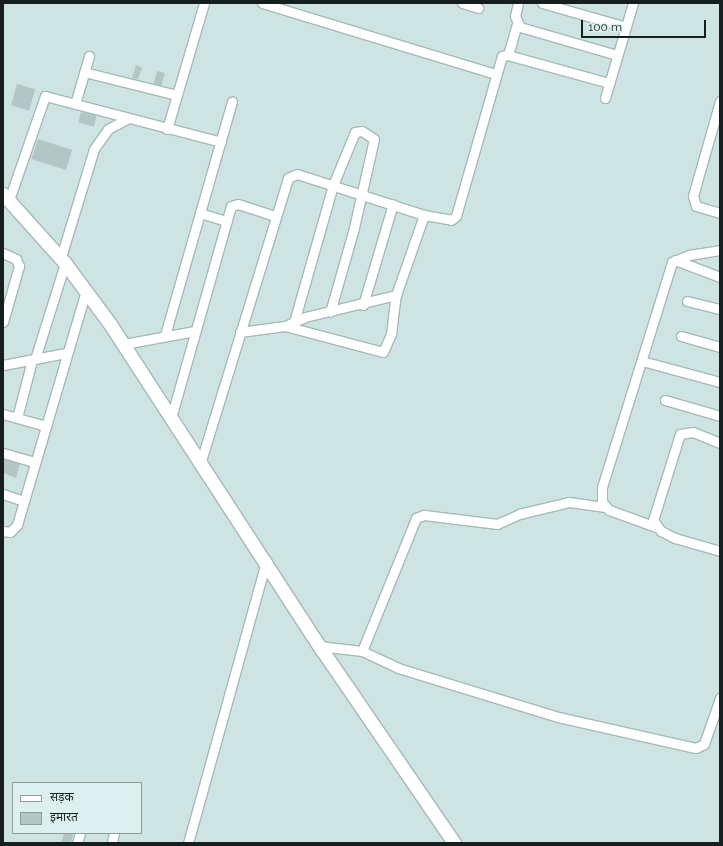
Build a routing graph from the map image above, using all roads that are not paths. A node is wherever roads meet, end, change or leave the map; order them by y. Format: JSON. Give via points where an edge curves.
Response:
{"nodes":[{"id":1,"x":204,"y":3,"type":"edge"},
{"id":2,"x":262,"y":3,"type":"edge"},
{"id":3,"x":462,"y":3,"type":"edge"},
{"id":4,"x":518,"y":3,"type":"edge"},
{"id":5,"x":633,"y":3,"type":"edge"},
{"id":6,"x":546,"y":4,"type":"edge"},
{"id":7,"x":478,"y":8,"type":"dead end"},
{"id":8,"x":517,"y":24,"type":"junction"},
{"id":9,"x":626,"y":27,"type":"junction"},
{"id":10,"x":508,"y":55,"type":"junction"},
{"id":11,"x":617,"y":55,"type":"junction"},
{"id":12,"x":89,"y":56,"type":"dead end"},
{"id":13,"x":84,"y":72,"type":"junction"},
{"id":14,"x":495,"y":74,"type":"junction"},
{"id":15,"x":609,"y":83,"type":"junction"},
{"id":16,"x":176,"y":96,"type":"junction"},
{"id":17,"x":605,"y":98,"type":"dead end"},
{"id":18,"x":232,"y":101,"type":"dead end"},
{"id":19,"x":720,"y":101,"type":"edge"},
{"id":20,"x":75,"y":104,"type":"junction"},
{"id":21,"x":127,"y":119,"type":"junction"},
{"id":22,"x":167,"y":129,"type":"junction"},
{"id":23,"x":221,"y":142,"type":"junction"},
{"id":24,"x":333,"y":186,"type":"junction"},
{"id":25,"x":360,"y":194,"type":"junction"},
{"id":26,"x":6,"y":197,"type":"edge"},
{"id":27,"x":393,"y":204,"type":"junction"},
{"id":28,"x":720,"y":211,"type":"edge"},
{"id":29,"x":200,"y":213,"type":"junction"},
{"id":30,"x":424,"y":215,"type":"junction"},
{"id":31,"x":274,"y":216,"type":"junction"},
{"id":32,"x":227,"y":221,"type":"junction"},
{"id":33,"x":720,"y":250,"type":"edge"},
{"id":34,"x":3,"y":253,"type":"edge"},
{"id":35,"x":63,"y":260,"type":"junction"},
{"id":36,"x":674,"y":260,"type":"junction"},
{"id":37,"x":720,"y":277,"type":"edge"},
{"id":38,"x":86,"y":290,"type":"junction"},
{"id":39,"x":396,"y":295,"type":"junction"},
{"id":40,"x":687,"y":301,"type":"dead end"},
{"id":41,"x":363,"y":305,"type":"junction"},
{"id":42,"x":720,"y":309,"type":"edge"},
{"id":43,"x":330,"y":312,"type":"junction"},
{"id":44,"x":3,"y":322,"type":"edge"},
{"id":45,"x":294,"y":322,"type":"junction"},
{"id":46,"x":285,"y":326,"type":"junction"},
{"id":47,"x":195,"y":331,"type":"junction"},
{"id":48,"x":240,"y":332,"type":"junction"},
{"id":49,"x":165,"y":335,"type":"junction"},
{"id":50,"x":680,"y":336,"type":"dead end"},
{"id":51,"x":124,"y":344,"type":"junction"},
{"id":52,"x":720,"y":347,"type":"edge"},
{"id":53,"x":66,"y":353,"type":"junction"},
{"id":54,"x":34,"y":359,"type":"junction"},
{"id":55,"x":642,"y":360,"type":"junction"},
{"id":56,"x":3,"y":366,"type":"edge"},
{"id":57,"x":720,"y":382,"type":"edge"},
{"id":58,"x":665,"y":400,"type":"dead end"},
{"id":59,"x":3,"y":414,"type":"edge"},
{"id":60,"x":720,"y":416,"type":"edge"},
{"id":61,"x":17,"y":418,"type":"junction"},
{"id":62,"x":171,"y":418,"type":"junction"},
{"id":63,"x":46,"y":426,"type":"junction"},
{"id":64,"x":720,"y":443,"type":"edge"},
{"id":65,"x":3,"y":453,"type":"edge"},
{"id":66,"x":201,"y":461,"type":"junction"},
{"id":67,"x":35,"y":462,"type":"junction"},
{"id":68,"x":3,"y":494,"type":"edge"},
{"id":69,"x":23,"y":501,"type":"junction"},
{"id":70,"x":604,"y":507,"type":"junction"},
{"id":71,"x":656,"y":527,"type":"junction"},
{"id":72,"x":3,"y":530,"type":"edge"},
{"id":73,"x":720,"y":550,"type":"edge"},
{"id":74,"x":266,"y":561,"type":"junction"},
{"id":75,"x":319,"y":646,"type":"junction"},
{"id":76,"x":362,"y":651,"type":"junction"},
{"id":77,"x":720,"y":700,"type":"edge"},
{"id":78,"x":715,"y":730,"type":"edge"},
{"id":79,"x":188,"y":843,"type":"edge"},
{"id":80,"x":454,"y":843,"type":"edge"}],
"edges":[{"from":1,"to":16,"type":"street"},
{"from":2,"to":14,"type":"street"},
{"from":3,"to":7,"type":"street"},
{"from":4,"to":8,"type":"street"},
{"from":5,"to":9,"type":"street"},
{"from":6,"to":9,"type":"street"},
{"from":8,"to":10,"type":"street"},
{"from":8,"to":11,"type":"street"},
{"from":9,"to":11,"type":"street"},
{"from":10,"to":14,"type":"street","via":[[500,58]]},
{"from":10,"to":15,"type":"street"},
{"from":11,"to":15,"type":"street"},
{"from":12,"to":13,"type":"street"},
{"from":13,"to":16,"type":"street"},
{"from":13,"to":20,"type":"street"},
{"from":14,"to":30,"type":"street","via":[[456,216],[451,220]]},
{"from":15,"to":17,"type":"street"},
{"from":16,"to":22,"type":"street"},
{"from":18,"to":23,"type":"street"},
{"from":19,"to":28,"type":"street","via":[[694,196],[696,206]]},
{"from":20,"to":21,"type":"street"},
{"from":20,"to":26,"type":"street","via":[[49,96],[42,98]]},
{"from":21,"to":22,"type":"street"},
{"from":21,"to":35,"type":"street","via":[[108,129],[94,149]]},
{"from":22,"to":23,"type":"street"},
{"from":23,"to":29,"type":"street"},
{"from":24,"to":25,"type":"street"},
{"from":24,"to":25,"type":"street","via":[[355,132],[362,131],[374,139]]},
{"from":24,"to":31,"type":"street","via":[[290,175]]},
{"from":24,"to":45,"type":"street"},
{"from":25,"to":27,"type":"street"},
{"from":25,"to":43,"type":"street"},
{"from":26,"to":35,"type":"street"},
{"from":27,"to":30,"type":"street"},
{"from":27,"to":41,"type":"street"},
{"from":29,"to":32,"type":"street"},
{"from":29,"to":49,"type":"street"},
{"from":30,"to":39,"type":"street"},
{"from":31,"to":32,"type":"street","via":[[235,203]]},
{"from":31,"to":48,"type":"street"},
{"from":32,"to":47,"type":"street"},
{"from":33,"to":36,"type":"street"},
{"from":34,"to":44,"type":"street","via":[[16,259],[19,266]]},
{"from":35,"to":38,"type":"street"},
{"from":35,"to":54,"type":"street"},
{"from":36,"to":37,"type":"street"},
{"from":36,"to":55,"type":"street"},
{"from":38,"to":51,"type":"street"},
{"from":38,"to":53,"type":"street"},
{"from":39,"to":41,"type":"street"},
{"from":39,"to":46,"type":"street","via":[[391,334],[383,352]]},
{"from":40,"to":42,"type":"street"},
{"from":41,"to":43,"type":"street"},
{"from":43,"to":45,"type":"street"},
{"from":45,"to":46,"type":"street"},
{"from":46,"to":48,"type":"street"},
{"from":47,"to":49,"type":"street"},
{"from":47,"to":62,"type":"street"},
{"from":48,"to":66,"type":"street"},
{"from":49,"to":51,"type":"street"},
{"from":50,"to":52,"type":"street"},
{"from":51,"to":62,"type":"street"},
{"from":53,"to":54,"type":"street"},
{"from":53,"to":63,"type":"street"},
{"from":54,"to":56,"type":"street"},
{"from":54,"to":61,"type":"street"},
{"from":55,"to":57,"type":"street"},
{"from":55,"to":70,"type":"street","via":[[602,488]]},
{"from":58,"to":60,"type":"street"},
{"from":59,"to":61,"type":"street"},
{"from":61,"to":63,"type":"street"},
{"from":62,"to":66,"type":"street"},
{"from":63,"to":67,"type":"street"},
{"from":64,"to":71,"type":"street","via":[[693,432],[680,434],[654,514]]},
{"from":65,"to":67,"type":"street"},
{"from":66,"to":74,"type":"street"},
{"from":67,"to":69,"type":"street"},
{"from":68,"to":69,"type":"street"},
{"from":69,"to":72,"type":"street","via":[[15,529]]},
{"from":70,"to":71,"type":"street"},
{"from":70,"to":76,"type":"street","via":[[569,502],[519,514],[497,524],[424,515],[416,518]]},
{"from":71,"to":73,"type":"street","via":[[675,538]]},
{"from":74,"to":75,"type":"street"},
{"from":74,"to":79,"type":"street"},
{"from":75,"to":76,"type":"street"},
{"from":75,"to":80,"type":"street"},
{"from":76,"to":78,"type":"street","via":[[398,668],[620,733],[696,748],[704,744]]},
{"from":77,"to":78,"type":"street"}]}
